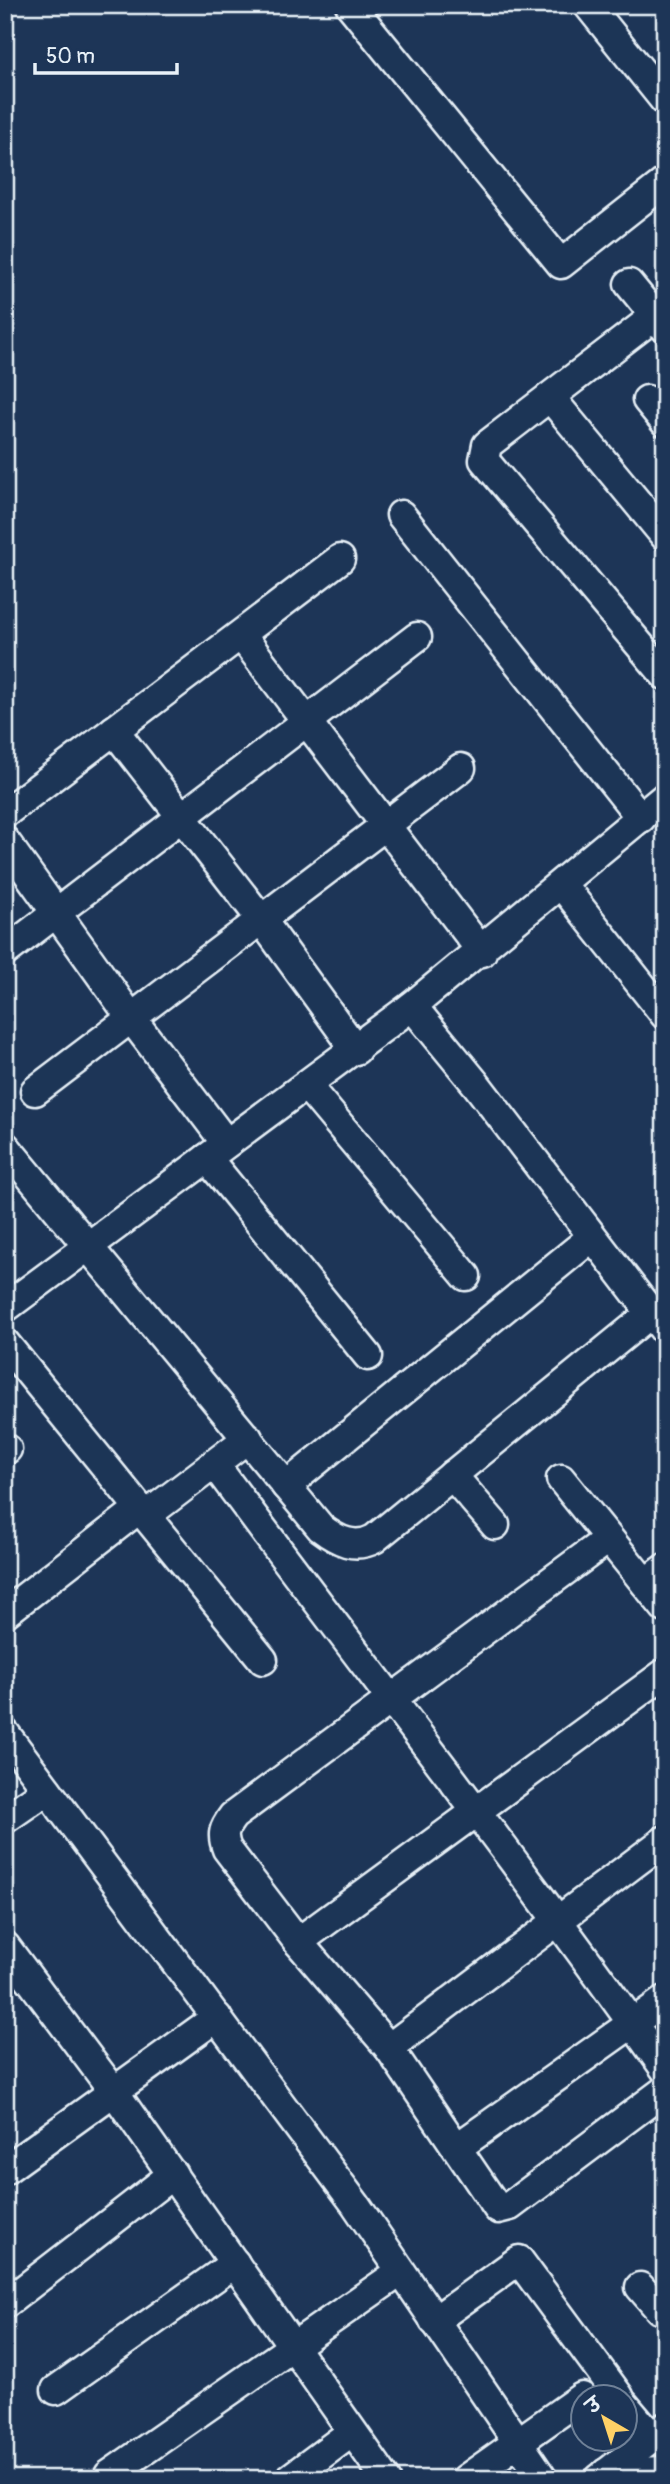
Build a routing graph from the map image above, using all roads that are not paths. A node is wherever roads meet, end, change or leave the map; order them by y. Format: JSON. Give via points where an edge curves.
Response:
{"nodes":[{"id":1,"x":350,"y":5,"type":"edge"},
{"id":2,"x":588,"y":5,"type":"edge"},
{"id":3,"x":665,"y":101,"type":"edge"},
{"id":4,"x":665,"y":182,"type":"edge"},
{"id":5,"x":652,"y":304,"type":"edge"},
{"id":6,"x":550,"y":397,"type":"junction"},
{"id":7,"x":647,"y":400,"type":"dead end"},
{"id":8,"x":665,"y":422,"type":"edge"},
{"id":9,"x":401,"y":515,"type":"dead end"},
{"id":10,"x":665,"y":536,"type":"edge"},
{"id":11,"x":340,"y":559,"type":"dead end"},
{"id":12,"x":241,"y":635,"type":"junction"},
{"id":13,"x":417,"y":637,"type":"dead end"},
{"id":14,"x":665,"y":674,"type":"edge"},
{"id":15,"x":307,"y":722,"type":"junction"},
{"id":16,"x":114,"y":730,"type":"junction"},
{"id":17,"x":461,"y":768,"type":"dead end"},
{"id":18,"x":665,"y":797,"type":"edge"},
{"id":19,"x":5,"y":813,"type":"edge"},
{"id":20,"x":183,"y":817,"type":"junction"},
{"id":21,"x":641,"y":818,"type":"junction"},
{"id":22,"x":385,"y":825,"type":"junction"},
{"id":23,"x":5,"y":841,"type":"edge"},
{"id":24,"x":562,"y":885,"type":"junction"},
{"id":25,"x":55,"y":913,"type":"junction"},
{"id":26,"x":261,"y":919,"type":"junction"},
{"id":27,"x":5,"y":952,"type":"edge"},
{"id":28,"x":482,"y":952,"type":"junction"},
{"id":29,"x":412,"y":1006,"type":"junction"},
{"id":30,"x":665,"y":1015,"type":"edge"},
{"id":31,"x":132,"y":1019,"type":"junction"},
{"id":32,"x":356,"y":1050,"type":"junction"},
{"id":33,"x":307,"y":1086,"type":"junction"},
{"id":34,"x":34,"y":1091,"type":"dead end"},
{"id":35,"x":5,"y":1146,"type":"edge"},
{"id":36,"x":217,"y":1151,"type":"junction"},
{"id":37,"x":592,"y":1237,"type":"junction"},
{"id":38,"x":88,"y":1247,"type":"junction"},
{"id":39,"x":466,"y":1276,"type":"dead end"},
{"id":40,"x":5,"y":1308,"type":"edge"},
{"id":41,"x":658,"y":1322,"type":"edge"},
{"id":42,"x":5,"y":1343,"type":"edge"},
{"id":43,"x":368,"y":1356,"type":"dead end"},
{"id":44,"x":248,"y":1438,"type":"junction"},
{"id":45,"x":215,"y":1465,"type":"junction"},
{"id":46,"x":452,"y":1475,"type":"junction"},
{"id":47,"x":561,"y":1479,"type":"dead end"},
{"id":48,"x":286,"y":1486,"type":"junction"},
{"id":49,"x":144,"y":1511,"type":"junction"},
{"id":50,"x":495,"y":1525,"type":"dead end"},
{"id":51,"x":608,"y":1539,"type":"junction"},
{"id":52,"x":655,"y":1576,"type":"edge"},
{"id":53,"x":665,"y":1608,"type":"edge"},
{"id":54,"x":5,"y":1613,"type":"edge"},
{"id":55,"x":263,"y":1660,"type":"dead end"},
{"id":56,"x":665,"y":1672,"type":"edge"},
{"id":57,"x":391,"y":1702,"type":"junction"},
{"id":58,"x":5,"y":1733,"type":"edge"},
{"id":59,"x":47,"y":1790,"type":"junction"},
{"id":60,"x":476,"y":1810,"type":"junction"},
{"id":61,"x":5,"y":1819,"type":"edge"},
{"id":62,"x":665,"y":1840,"type":"edge"},
{"id":63,"x":558,"y":1922,"type":"junction"},
{"id":64,"x":298,"y":1942,"type":"junction"},
{"id":65,"x":5,"y":1946,"type":"edge"},
{"id":66,"x":665,"y":2000,"type":"edge"},
{"id":67,"x":217,"y":2017,"type":"junction"},
{"id":68,"x":633,"y":2024,"type":"junction"},
{"id":69,"x":389,"y":2048,"type":"junction"},
{"id":70,"x":665,"y":2069,"type":"edge"},
{"id":71,"x":665,"y":2091,"type":"edge"},
{"id":72,"x":116,"y":2093,"type":"junction"},
{"id":73,"x":458,"y":2147,"type":"junction"},
{"id":74,"x":5,"y":2170,"type":"edge"},
{"id":75,"x":173,"y":2174,"type":"junction"},
{"id":76,"x":235,"y":2263,"type":"junction"},
{"id":77,"x":400,"y":2272,"type":"junction"},
{"id":78,"x":640,"y":2287,"type":"dead end"},
{"id":79,"x":5,"y":2304,"type":"edge"},
{"id":80,"x":665,"y":2310,"type":"edge"},
{"id":81,"x":434,"y":2321,"type":"junction"},
{"id":82,"x":293,"y":2348,"type":"junction"},
{"id":83,"x":591,"y":2382,"type":"edge"},
{"id":84,"x":56,"y":2390,"type":"dead end"},
{"id":85,"x":568,"y":2411,"type":"edge"},
{"id":86,"x":638,"y":2415,"type":"edge"},
{"id":87,"x":352,"y":2432,"type":"junction"},
{"id":88,"x":658,"y":2432,"type":"edge"},
{"id":89,"x":518,"y":2441,"type":"junction"},
{"id":90,"x":665,"y":2470,"type":"edge"},
{"id":91,"x":109,"y":2475,"type":"dead end"},
{"id":92,"x":603,"y":2476,"type":"edge"},
{"id":93,"x":289,"y":2479,"type":"edge"},
{"id":94,"x":386,"y":2479,"type":"edge"},
{"id":95,"x":466,"y":2479,"type":"edge"},
{"id":96,"x":543,"y":2479,"type":"edge"}],
"edges":[{"from":1,"to":4,"type":"street","via":[[561,264]]},
{"from":2,"to":3,"type":"street"},
{"from":5,"to":6,"type":"street"},
{"from":6,"to":10,"type":"street"},
{"from":6,"to":14,"type":"street","via":[[487,445],[484,460]]},
{"from":7,"to":8,"type":"street"},
{"from":9,"to":21,"type":"street"},
{"from":11,"to":12,"type":"street"},
{"from":12,"to":15,"type":"street"},
{"from":12,"to":16,"type":"street"},
{"from":13,"to":15,"type":"street"},
{"from":15,"to":20,"type":"street"},
{"from":15,"to":22,"type":"street"},
{"from":16,"to":19,"type":"street"},
{"from":16,"to":20,"type":"street"},
{"from":17,"to":22,"type":"street"},
{"from":18,"to":21,"type":"street"},
{"from":20,"to":25,"type":"street"},
{"from":20,"to":26,"type":"street"},
{"from":21,"to":24,"type":"street"},
{"from":22,"to":26,"type":"street"},
{"from":22,"to":28,"type":"street"},
{"from":23,"to":25,"type":"street"},
{"from":24,"to":28,"type":"street"},
{"from":24,"to":30,"type":"street"},
{"from":25,"to":27,"type":"street"},
{"from":25,"to":31,"type":"street"},
{"from":26,"to":31,"type":"street"},
{"from":26,"to":32,"type":"street"},
{"from":28,"to":29,"type":"street"},
{"from":29,"to":32,"type":"street"},
{"from":29,"to":37,"type":"street"},
{"from":31,"to":34,"type":"street"},
{"from":31,"to":36,"type":"street"},
{"from":32,"to":33,"type":"street"},
{"from":33,"to":36,"type":"street"},
{"from":33,"to":39,"type":"street"},
{"from":35,"to":38,"type":"street"},
{"from":36,"to":38,"type":"street"},
{"from":36,"to":43,"type":"street"},
{"from":37,"to":41,"type":"street"},
{"from":37,"to":48,"type":"street"},
{"from":38,"to":40,"type":"street"},
{"from":38,"to":44,"type":"street"},
{"from":41,"to":46,"type":"street"},
{"from":42,"to":49,"type":"street"},
{"from":44,"to":45,"type":"street"},
{"from":44,"to":48,"type":"street"},
{"from":45,"to":49,"type":"street"},
{"from":45,"to":57,"type":"street"},
{"from":46,"to":48,"type":"street","via":[[363,1544],[330,1535]]},
{"from":46,"to":50,"type":"street"},
{"from":47,"to":51,"type":"street"},
{"from":49,"to":54,"type":"street"},
{"from":49,"to":55,"type":"street"},
{"from":51,"to":52,"type":"street"},
{"from":51,"to":57,"type":"street"},
{"from":52,"to":53,"type":"street"},
{"from":56,"to":60,"type":"street"},
{"from":57,"to":60,"type":"street"},
{"from":57,"to":64,"type":"street","via":[[233,1816],[225,1827],[222,1837],[227,1849]]},
{"from":58,"to":59,"type":"street"},
{"from":59,"to":61,"type":"street"},
{"from":59,"to":67,"type":"street"},
{"from":60,"to":63,"type":"street"},
{"from":60,"to":64,"type":"street"},
{"from":62,"to":63,"type":"street"},
{"from":63,"to":68,"type":"street"},
{"from":63,"to":69,"type":"street"},
{"from":64,"to":69,"type":"street"},
{"from":65,"to":72,"type":"street"},
{"from":66,"to":68,"type":"street"},
{"from":67,"to":72,"type":"street"},
{"from":67,"to":77,"type":"street"},
{"from":68,"to":70,"type":"street"},
{"from":68,"to":73,"type":"street"},
{"from":69,"to":73,"type":"street"},
{"from":71,"to":73,"type":"street","via":[[504,2209],[494,2206]]},
{"from":72,"to":74,"type":"street"},
{"from":72,"to":75,"type":"street"},
{"from":75,"to":76,"type":"street"},
{"from":75,"to":79,"type":"street"},
{"from":76,"to":82,"type":"street"},
{"from":76,"to":84,"type":"street"},
{"from":77,"to":81,"type":"street"},
{"from":77,"to":82,"type":"street"},
{"from":78,"to":80,"type":"street"},
{"from":81,"to":83,"type":"street","via":[[519,2260]]},
{"from":81,"to":89,"type":"street"},
{"from":82,"to":87,"type":"street"},
{"from":82,"to":91,"type":"street"},
{"from":85,"to":89,"type":"street"},
{"from":86,"to":88,"type":"street"},
{"from":87,"to":93,"type":"street"},
{"from":87,"to":94,"type":"street"},
{"from":88,"to":92,"type":"street"},
{"from":89,"to":95,"type":"street"},
{"from":89,"to":96,"type":"street"},
{"from":90,"to":92,"type":"street"}]}
